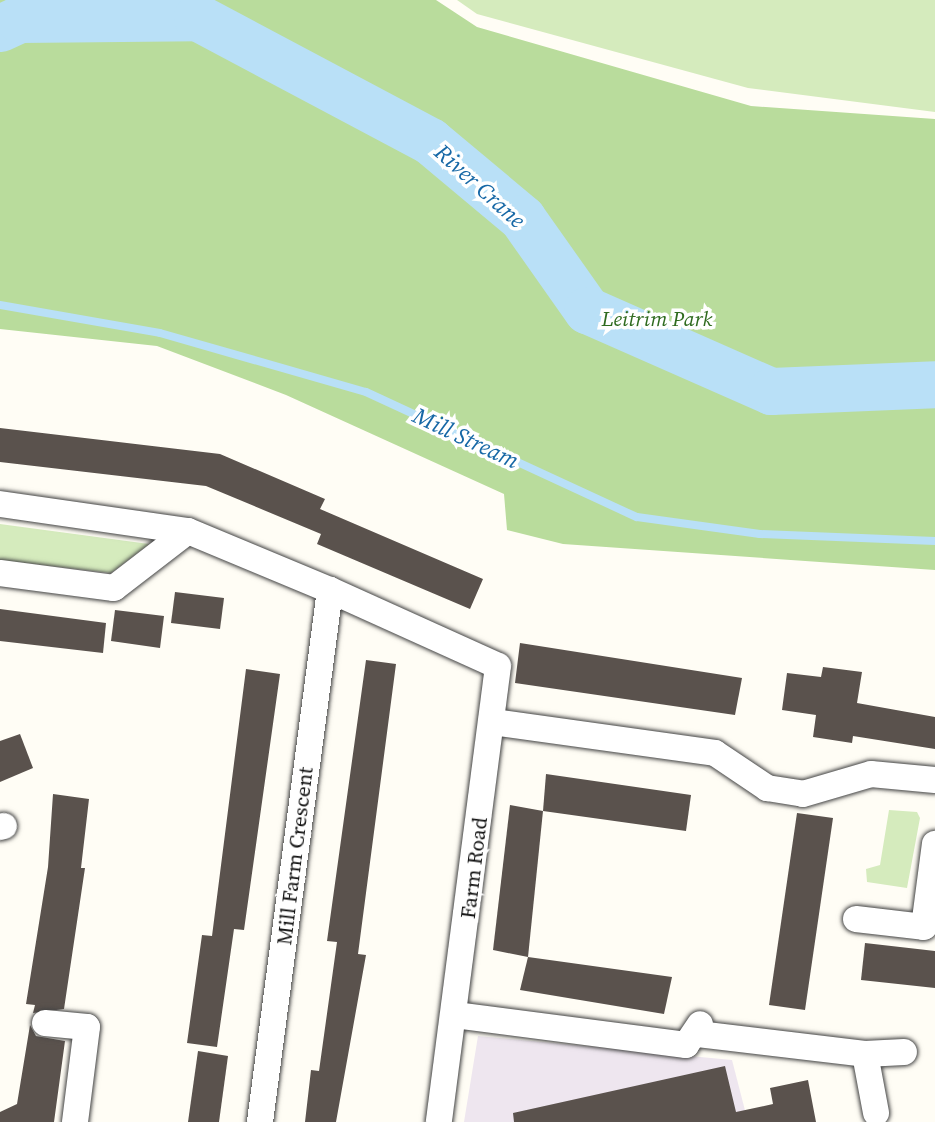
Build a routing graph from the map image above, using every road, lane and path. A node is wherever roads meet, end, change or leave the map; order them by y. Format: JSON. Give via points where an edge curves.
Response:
{"nodes":[{"id":1,"x":0,"y":505,"type":"edge"},
{"id":2,"x":188,"y":531,"type":"junction"},
{"id":3,"x":0,"y":573,"type":"edge"},
{"id":4,"x":330,"y":590,"type":"junction"},
{"id":5,"x":494,"y":722,"type":"junction"},
{"id":6,"x":935,"y":780,"type":"edge"},
{"id":7,"x":935,"y":844,"type":"edge"},
{"id":8,"x":856,"y":919,"type":"dead end"},
{"id":9,"x":929,"y":928,"type":"edge"},
{"id":10,"x":455,"y":1015,"type":"junction"},
{"id":11,"x":45,"y":1023,"type":"dead end"},
{"id":12,"x":904,"y":1052,"type":"dead end"},
{"id":13,"x":865,"y":1054,"type":"junction"},
{"id":14,"x":876,"y":1113,"type":"dead end"},
{"id":15,"x":75,"y":1122,"type":"edge"},
{"id":16,"x":260,"y":1122,"type":"edge"},
{"id":17,"x":439,"y":1122,"type":"edge"}],
"edges":[{"from":1,"to":2,"type":"street"},
{"from":2,"to":3,"type":"street","via":[[114,587]]},
{"from":2,"to":4,"type":"street"},
{"from":4,"to":5,"type":"street","name":"Farm Road","via":[[498,666]]},
{"from":4,"to":16,"type":"street","name":"Mill Farm Crescent"},
{"from":5,"to":6,"type":"street","via":[[715,753],[767,788],[803,794],[871,774]]},
{"from":5,"to":10,"type":"street","name":"Farm Road"},
{"from":7,"to":9,"type":"street"},
{"from":8,"to":9,"type":"street"},
{"from":10,"to":13,"type":"street","via":[[686,1045],[699,1029]]},
{"from":10,"to":17,"type":"street","name":"Farm Road"},
{"from":11,"to":15,"type":"street","via":[[88,1027]]},
{"from":12,"to":13,"type":"street"},
{"from":13,"to":14,"type":"street"}]}
